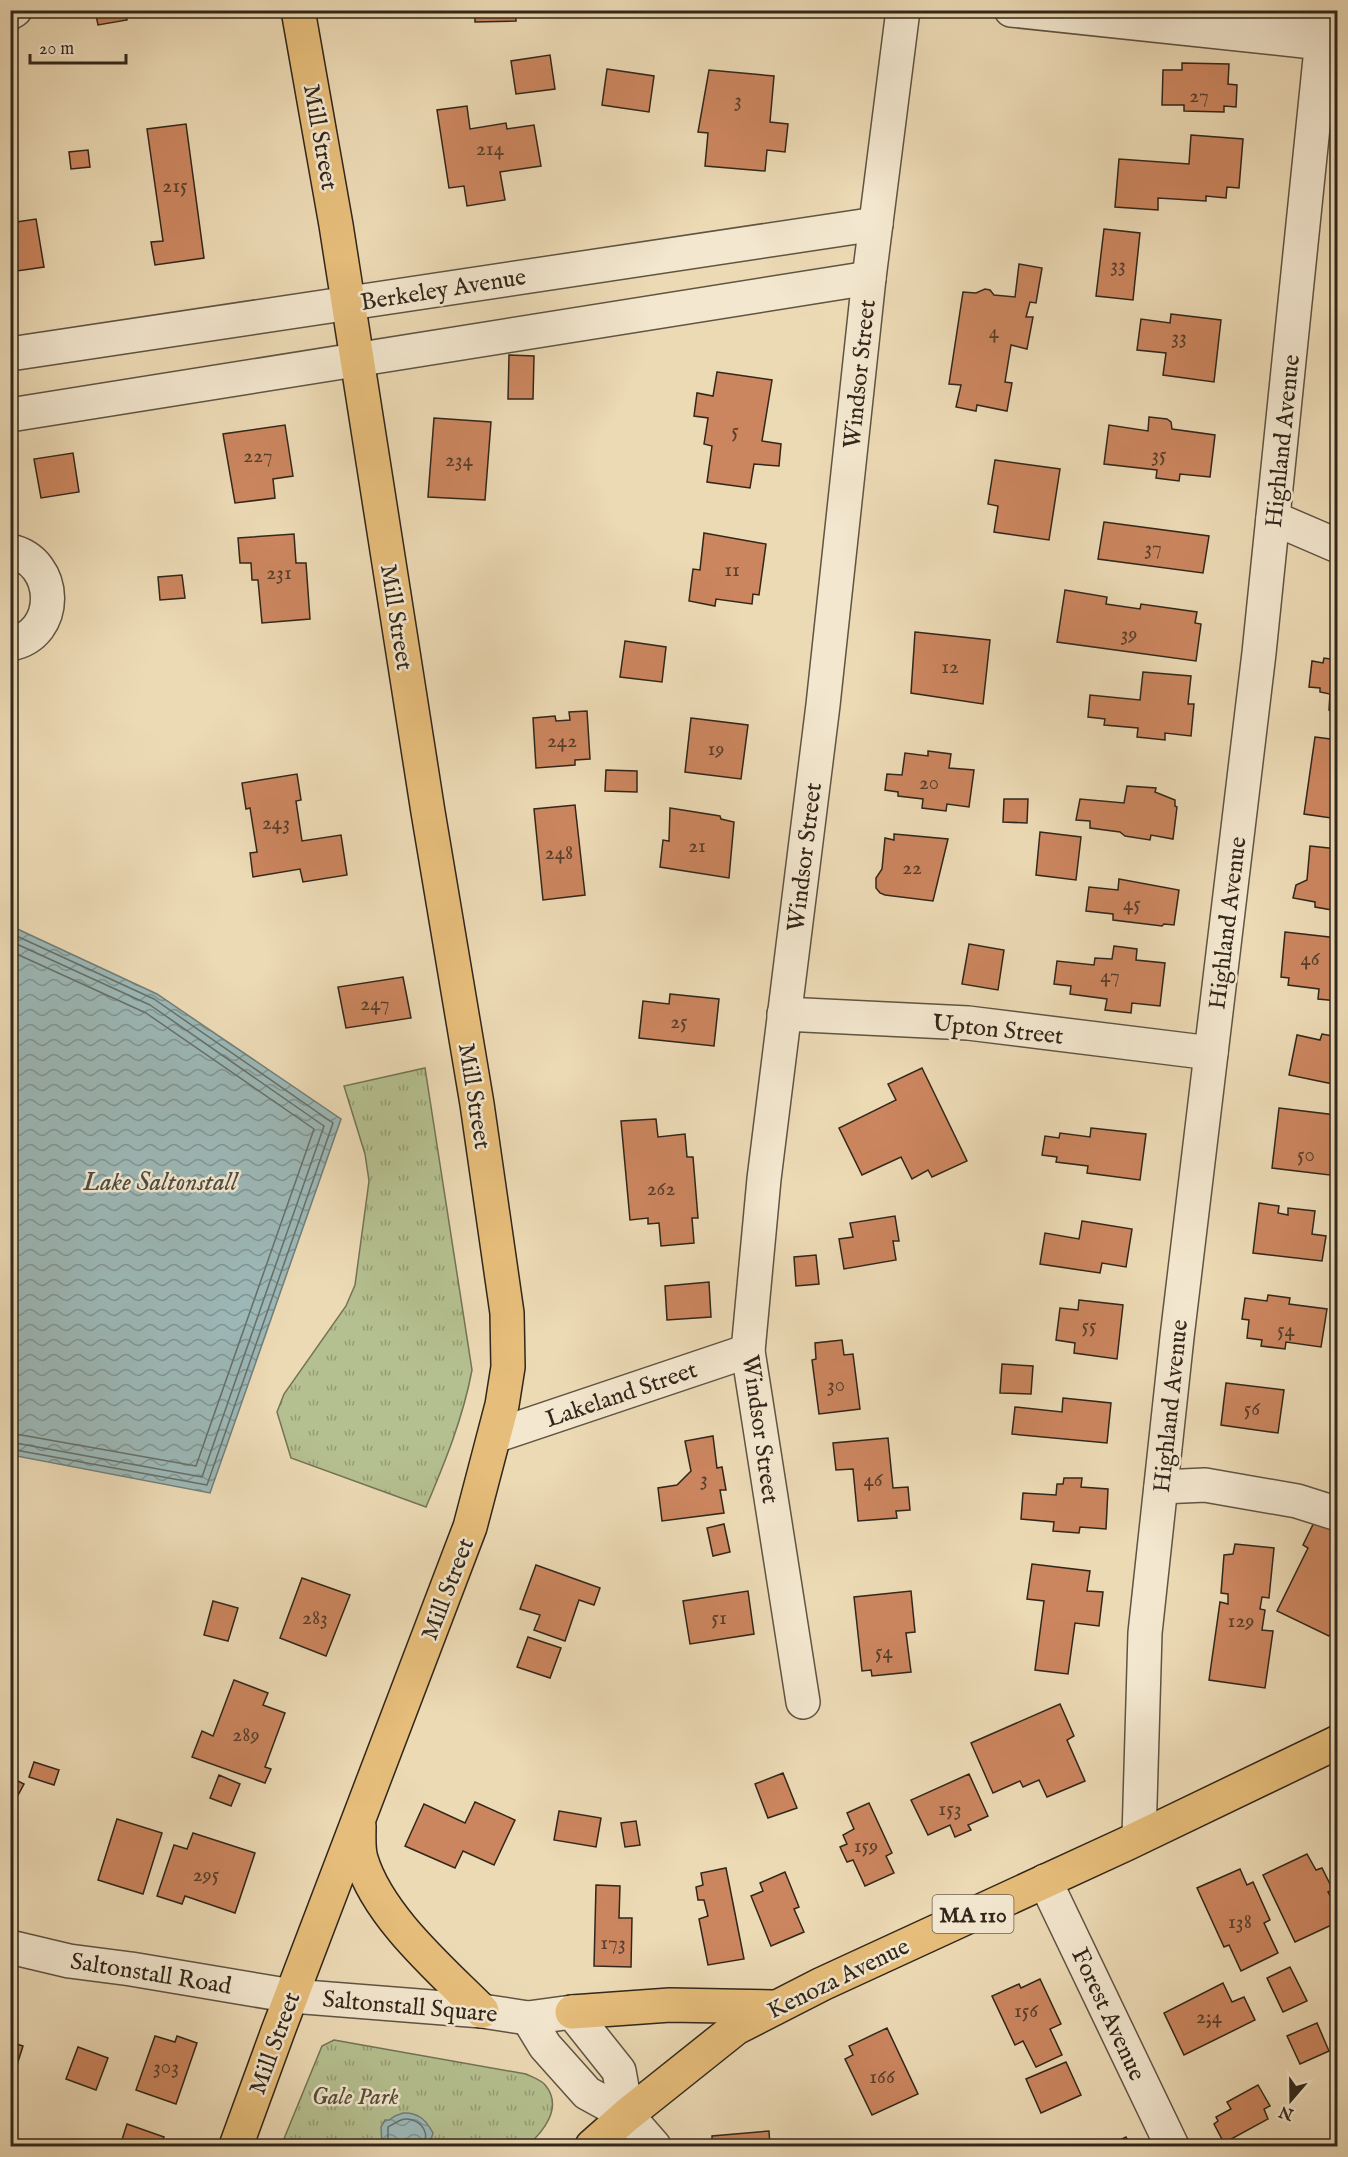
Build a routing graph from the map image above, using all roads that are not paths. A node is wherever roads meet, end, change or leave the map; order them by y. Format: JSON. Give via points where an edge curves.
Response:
{"nodes":[{"id":1,"x":15,"y":10,"type":"edge"},
{"id":2,"x":298,"y":10,"type":"edge"},
{"id":3,"x":903,"y":10,"type":"edge"},
{"id":4,"x":1011,"y":10,"type":"edge"},
{"id":5,"x":1257,"y":10,"type":"edge"},
{"id":6,"x":1325,"y":10,"type":"edge"},
{"id":7,"x":10,"y":13,"type":"edge"},
{"id":8,"x":1330,"y":47,"type":"edge"},
{"id":9,"x":876,"y":224,"type":"junction"},
{"id":10,"x":869,"y":278,"type":"junction"},
{"id":11,"x":348,"y":303,"type":"junction"},
{"id":12,"x":10,"y":354,"type":"edge"},
{"id":13,"x":357,"y":360,"type":"junction"},
{"id":14,"x":10,"y":414,"type":"edge"},
{"id":15,"x":1273,"y":518,"type":"junction"},
{"id":16,"x":1338,"y":546,"type":"edge"},
{"id":17,"x":10,"y":551,"type":"edge"},
{"id":18,"x":10,"y":644,"type":"edge"},
{"id":19,"x":784,"y":1014,"type":"junction"},
{"id":20,"x":1211,"y":1053,"type":"junction"},
{"id":21,"x":748,"y":1351,"type":"junction"},
{"id":22,"x":495,"y":1436,"type":"junction"},
{"id":23,"x":1161,"y":1487,"type":"junction"},
{"id":24,"x":1338,"y":1514,"type":"edge"},
{"id":25,"x":803,"y":1702,"type":"dead end"},
{"id":26,"x":1338,"y":1742,"type":"edge"},
{"id":27,"x":359,"y":1820,"type":"junction"},
{"id":28,"x":1139,"y":1837,"type":"junction"},
{"id":29,"x":1045,"y":1881,"type":"junction"},
{"id":30,"x":10,"y":1947,"type":"edge"},
{"id":31,"x":292,"y":1996,"type":"junction"},
{"id":32,"x":778,"y":2007,"type":"junction"},
{"id":33,"x":482,"y":2011,"type":"junction"},
{"id":34,"x":572,"y":2012,"type":"junction"},
{"id":35,"x":528,"y":2018,"type":"junction"},
{"id":36,"x":627,"y":2115,"type":"junction"},
{"id":37,"x":236,"y":2146,"type":"edge"},
{"id":38,"x":592,"y":2146,"type":"edge"},
{"id":39,"x":654,"y":2146,"type":"edge"},
{"id":40,"x":1172,"y":2146,"type":"edge"}],
"edges":[{"from":1,"to":7,"type":"street"},
{"from":2,"to":11,"type":"main road","name":"Mill Street"},
{"from":3,"to":9,"type":"street","name":"Windsor Street"},
{"from":4,"to":8,"type":"street"},
{"from":5,"to":8,"type":"street"},
{"from":6,"to":8,"type":"street","name":"Highland Avenue"},
{"from":8,"to":15,"type":"street","name":"Highland Avenue"},
{"from":9,"to":10,"type":"street","name":"Windsor Street"},
{"from":9,"to":11,"type":"street","name":"Berkeley Avenue"},
{"from":10,"to":13,"type":"street"},
{"from":10,"to":19,"type":"street","name":"Windsor Street","via":[[823,705]]},
{"from":11,"to":12,"type":"street","name":"Berkeley Avenue"},
{"from":11,"to":13,"type":"main road","name":"Mill Street"},
{"from":13,"to":14,"type":"street"},
{"from":13,"to":22,"type":"main road","name":"Mill Street","via":[[499,1247],[507,1313],[508,1367]]},
{"from":15,"to":16,"type":"street"},
{"from":15,"to":20,"type":"street","name":"Highland Avenue"},
{"from":17,"to":18,"type":"street","via":[[27,557],[39,568],[49,596],[40,625],[30,636]]},
{"from":19,"to":20,"type":"street","name":"Upton Street","via":[[968,1023]]},
{"from":19,"to":21,"type":"street","name":"Windsor Street"},
{"from":20,"to":23,"type":"street","name":"Highland Avenue"},
{"from":21,"to":22,"type":"street","name":"Lakeland Street"},
{"from":21,"to":25,"type":"street","name":"Windsor Street"},
{"from":22,"to":27,"type":"main road","name":"Mill Street","via":[[470,1527]]},
{"from":23,"to":24,"type":"street","via":[[1205,1485]]},
{"from":23,"to":28,"type":"street","name":"Highland Avenue","via":[[1145,1633]]},
{"from":26,"to":28,"type":"main road","name":"Kenoza Avenue","number":"MA 110"},
{"from":27,"to":31,"type":"main road","name":"Mill Street"},
{"from":27,"to":33,"type":"main road","via":[[360,1858],[382,1905]]},
{"from":28,"to":29,"type":"main road","name":"Kenoza Avenue","number":"MA 110"},
{"from":29,"to":32,"type":"main road","name":"Kenoza Avenue","number":"MA 110"},
{"from":29,"to":40,"type":"street","name":"Forest Avenue"},
{"from":30,"to":31,"type":"street","name":"Saltonstall Road","via":[[69,1961]]},
{"from":31,"to":33,"type":"street","name":"Saltonstall Square"},
{"from":31,"to":37,"type":"main road","name":"Mill Street"},
{"from":32,"to":34,"type":"main road","via":[[670,2005]]},
{"from":32,"to":36,"type":"main road","name":"Kenoza Avenue","number":"MA 110","via":[[736,2028]]},
{"from":33,"to":35,"type":"street","name":"Saltonstall Square"},
{"from":34,"to":35,"type":"street","name":"Saltonstall Square"},
{"from":34,"to":36,"type":"street","via":[[619,2071]]},
{"from":35,"to":36,"type":"street","name":"Saltonstall Square","via":[[545,2046],[587,2093]]},
{"from":36,"to":38,"type":"main road","name":"Kenoza Avenue","number":"MA 110"},
{"from":36,"to":39,"type":"street"}]}
